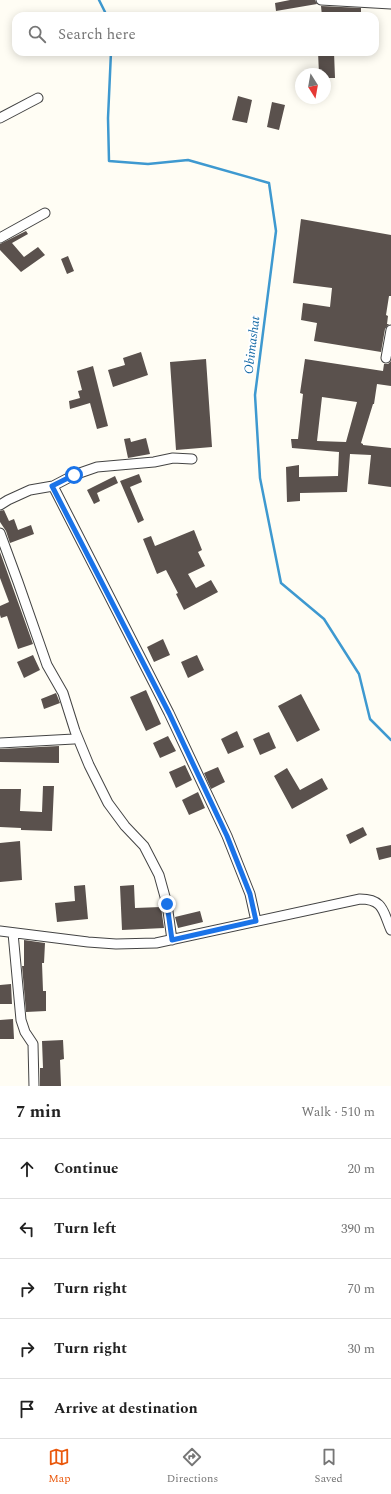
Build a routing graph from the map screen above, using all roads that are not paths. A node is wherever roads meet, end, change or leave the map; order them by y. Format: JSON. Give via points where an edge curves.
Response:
{"nodes":[{"id":1,"x":321,"y":0,"type":"edge"},
{"id":2,"x":391,"y":4,"type":"edge"},
{"id":3,"x":38,"y":98,"type":"dead end"},
{"id":4,"x":0,"y":118,"type":"edge"},
{"id":5,"x":45,"y":213,"type":"dead end"},
{"id":6,"x":0,"y":238,"type":"edge"},
{"id":7,"x":391,"y":330,"type":"edge"},
{"id":8,"x":386,"y":358,"type":"dead end"},
{"id":9,"x":192,"y":459,"type":"dead end"},
{"id":10,"x":52,"y":486,"type":"junction"},
{"id":11,"x":0,"y":505,"type":"edge"},
{"id":12,"x":0,"y":533,"type":"edge"},
{"id":13,"x":74,"y":739,"type":"dead end"},
{"id":14,"x":0,"y":743,"type":"edge"},
{"id":15,"x":256,"y":921,"type":"junction"},
{"id":16,"x":391,"y":930,"type":"edge"},
{"id":17,"x":0,"y":931,"type":"edge"},
{"id":18,"x":14,"y":932,"type":"junction"},
{"id":19,"x":172,"y":940,"type":"junction"},
{"id":20,"x":34,"y":1086,"type":"edge"}],
"edges":[{"from":1,"to":2,"type":"street"},
{"from":3,"to":4,"type":"street"},
{"from":5,"to":6,"type":"street"},
{"from":7,"to":8,"type":"street"},
{"from":9,"to":10,"type":"street","via":[[173,458],[97,467]]},
{"from":10,"to":11,"type":"street","via":[[30,490]]},
{"from":10,"to":15,"type":"street","via":[[169,713],[227,836],[250,894]]},
{"from":12,"to":19,"type":"street","via":[[47,665],[63,693],[89,765],[108,803],[144,846],[159,875],[167,904]]},
{"from":13,"to":14,"type":"street"},
{"from":15,"to":16,"type":"street","via":[[370,899],[379,904]]},
{"from":15,"to":19,"type":"street"},
{"from":17,"to":18,"type":"street"},
{"from":18,"to":19,"type":"street","via":[[116,944]]},
{"from":18,"to":20,"type":"street","via":[[21,1020],[33,1044]]}]}
